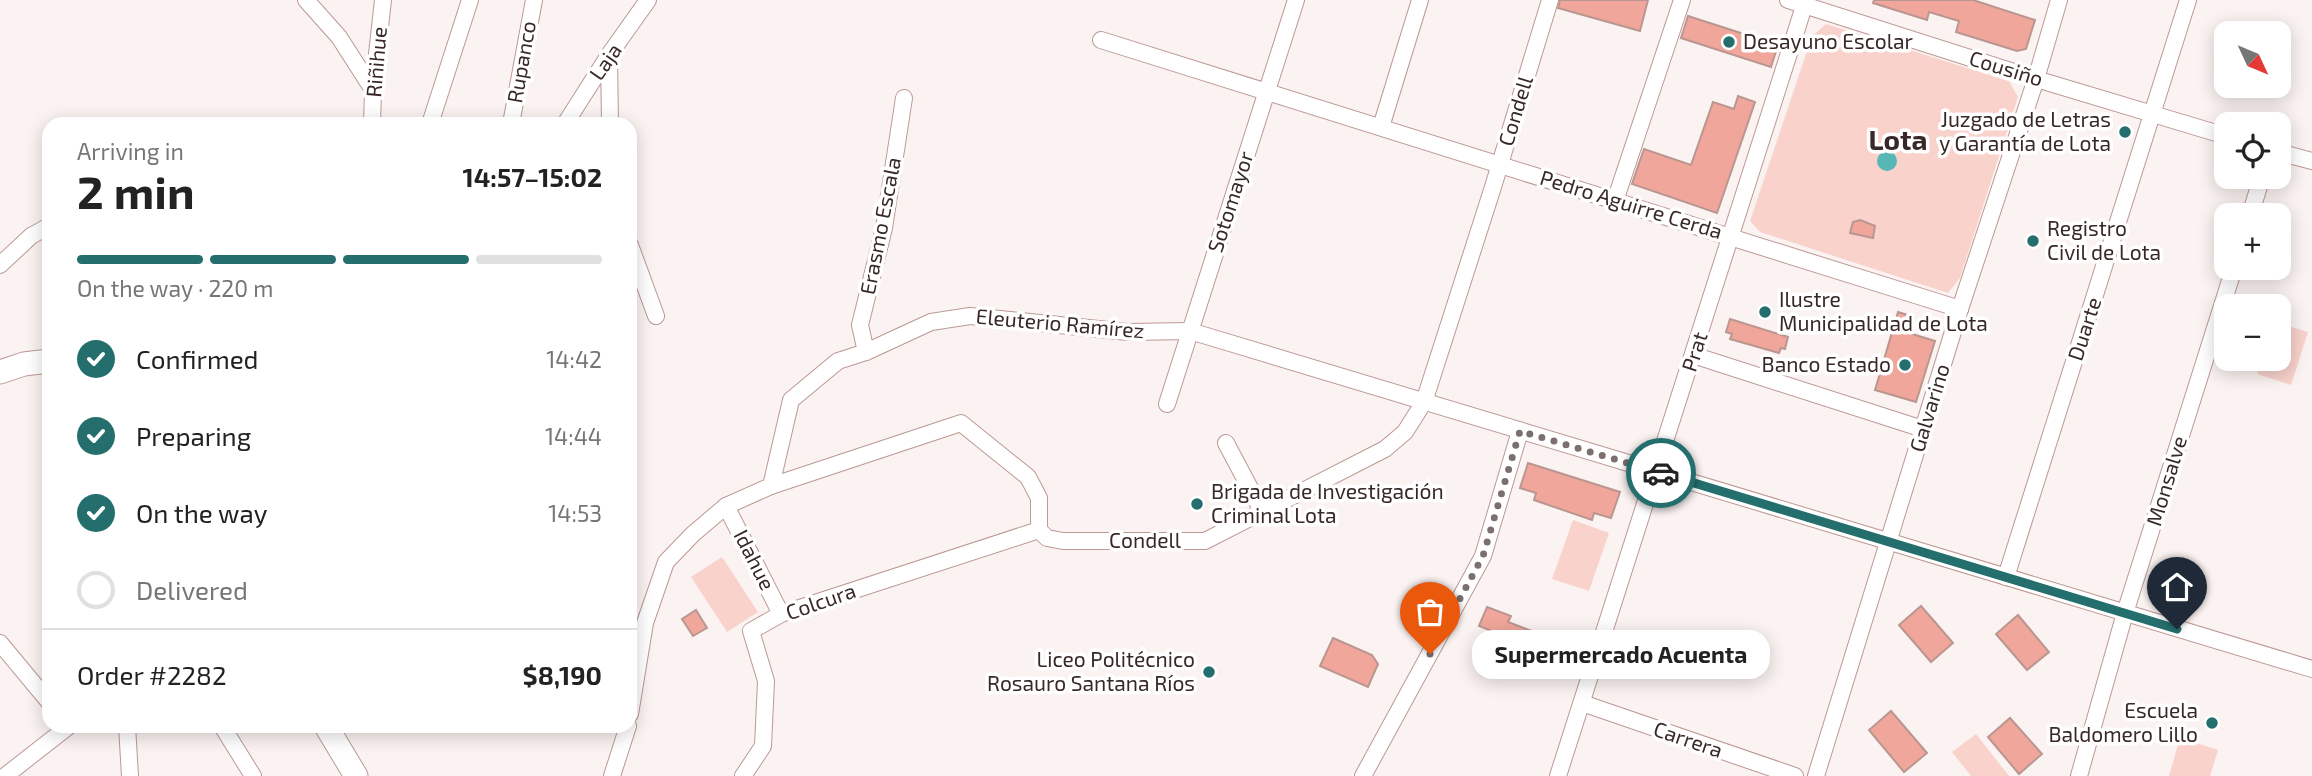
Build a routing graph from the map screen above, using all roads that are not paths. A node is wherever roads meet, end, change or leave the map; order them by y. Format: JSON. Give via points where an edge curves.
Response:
{"nodes":[{"id":1,"x":306,"y":0,"type":"edge"},
{"id":2,"x":383,"y":0,"type":"edge"},
{"id":3,"x":470,"y":0,"type":"edge"},
{"id":4,"x":534,"y":0,"type":"edge"},
{"id":5,"x":648,"y":0,"type":"edge"},
{"id":6,"x":1296,"y":0,"type":"edge"},
{"id":7,"x":1420,"y":0,"type":"edge"},
{"id":8,"x":1550,"y":0,"type":"edge"},
{"id":9,"x":1682,"y":0,"type":"edge"},
{"id":10,"x":1788,"y":0,"type":"edge"},
{"id":11,"x":2059,"y":0,"type":"edge"},
{"id":12,"x":2188,"y":0,"type":"edge"},
{"id":13,"x":1805,"y":3,"type":"edge"},
{"id":14,"x":1101,"y":40,"type":"dead end"},
{"id":15,"x":609,"y":55,"type":"junction"},
{"id":16,"x":2036,"y":79,"type":"junction"},
{"id":17,"x":373,"y":90,"type":"junction"},
{"id":18,"x":1266,"y":91,"type":"junction"},
{"id":19,"x":904,"y":98,"type":"dead end"},
{"id":20,"x":2153,"y":114,"type":"junction"},
{"id":21,"x":372,"y":117,"type":"edge"},
{"id":22,"x":432,"y":117,"type":"edge"},
{"id":23,"x":512,"y":117,"type":"edge"},
{"id":24,"x":569,"y":117,"type":"edge"},
{"id":25,"x":610,"y":117,"type":"edge"},
{"id":26,"x":1381,"y":127,"type":"junction"},
{"id":27,"x":2214,"y":132,"type":"edge"},
{"id":28,"x":2291,"y":155,"type":"edge"},
{"id":29,"x":2312,"y":161,"type":"edge"},
{"id":30,"x":1500,"y":164,"type":"junction"},
{"id":31,"x":1615,"y":201,"type":"junction"},
{"id":32,"x":42,"y":230,"type":"edge"},
{"id":33,"x":1731,"y":237,"type":"junction"},
{"id":34,"x":637,"y":264,"type":"edge"},
{"id":35,"x":0,"y":265,"type":"edge"},
{"id":36,"x":2230,"y":280,"type":"edge"},
{"id":37,"x":1960,"y":309,"type":"junction"},
{"id":38,"x":656,"y":316,"type":"dead end"},
{"id":39,"x":1190,"y":331,"type":"junction"},
{"id":40,"x":866,"y":352,"type":"junction"},
{"id":41,"x":1693,"y":355,"type":"junction"},
{"id":42,"x":42,"y":362,"type":"edge"},
{"id":43,"x":0,"y":372,"type":"edge"},
{"id":44,"x":1424,"y":402,"type":"junction"},
{"id":45,"x":1167,"y":404,"type":"dead end"},
{"id":46,"x":1923,"y":429,"type":"junction"},
{"id":47,"x":1520,"y":431,"type":"junction"},
{"id":48,"x":1226,"y":443,"type":"dead end"},
{"id":49,"x":1656,"y":472,"type":"junction"},
{"id":50,"x":771,"y":486,"type":"junction"},
{"id":51,"x":726,"y":506,"type":"junction"},
{"id":52,"x":1262,"y":511,"type":"junction"},
{"id":53,"x":1039,"y":530,"type":"junction"},
{"id":54,"x":1888,"y":542,"type":"junction"},
{"id":55,"x":2006,"y":577,"type":"junction"},
{"id":56,"x":2125,"y":613,"type":"junction"},
{"id":57,"x":781,"y":614,"type":"junction"},
{"id":58,"x":0,"y":643,"type":"edge"},
{"id":59,"x":2312,"y":669,"type":"edge"},
{"id":60,"x":637,"y":672,"type":"edge"},
{"id":61,"x":42,"y":694,"type":"edge"},
{"id":62,"x":1582,"y":703,"type":"junction"},
{"id":63,"x":60,"y":733,"type":"edge"},
{"id":64,"x":127,"y":733,"type":"edge"},
{"id":65,"x":226,"y":733,"type":"edge"},
{"id":66,"x":330,"y":733,"type":"edge"},
{"id":67,"x":626,"y":733,"type":"edge"},
{"id":68,"x":0,"y":772,"type":"edge"},
{"id":69,"x":4,"y":776,"type":"edge"},
{"id":70,"x":130,"y":776,"type":"edge"},
{"id":71,"x":253,"y":776,"type":"edge"},
{"id":72,"x":356,"y":776,"type":"edge"},
{"id":73,"x":612,"y":776,"type":"edge"},
{"id":74,"x":743,"y":776,"type":"edge"},
{"id":75,"x":1363,"y":776,"type":"edge"},
{"id":76,"x":1558,"y":776,"type":"edge"},
{"id":77,"x":1795,"y":776,"type":"edge"},
{"id":78,"x":1816,"y":776,"type":"edge"},
{"id":79,"x":2079,"y":776,"type":"edge"}],
"edges":[{"from":1,"to":17,"type":"street","via":[[339,37]]},
{"from":2,"to":17,"type":"street","name":"Riñihue"},
{"from":3,"to":22,"type":"street"},
{"from":4,"to":23,"type":"street","name":"Rupanco"},
{"from":5,"to":15,"type":"street","name":"Laja"},
{"from":6,"to":18,"type":"street","name":"Sotomayor"},
{"from":7,"to":26,"type":"street"},
{"from":8,"to":30,"type":"street","name":"Condell"},
{"from":9,"to":31,"type":"street"},
{"from":10,"to":13,"type":"street","name":"Cousiño"},
{"from":11,"to":16,"type":"street","name":"Galvarino"},
{"from":12,"to":20,"type":"street","name":"Duarte"},
{"from":13,"to":16,"type":"street","name":"Cousiño"},
{"from":13,"to":33,"type":"street","name":"Prat"},
{"from":14,"to":18,"type":"street","name":"Pedro Aguirre Cerda"},
{"from":15,"to":24,"type":"street","name":"Laja"},
{"from":15,"to":25,"type":"street"},
{"from":16,"to":20,"type":"street","name":"Cousiño"},
{"from":16,"to":37,"type":"street","name":"Galvarino"},
{"from":17,"to":21,"type":"street","name":"Riñihue"},
{"from":18,"to":26,"type":"street","name":"Pedro Aguirre Cerda"},
{"from":18,"to":39,"type":"street","name":"Sotomayor"},
{"from":19,"to":40,"type":"street","name":"Erasmo Escala","via":[[884,228],[860,325]]},
{"from":20,"to":27,"type":"street","name":"Cousiño"},
{"from":20,"to":55,"type":"street","name":"Duarte"},
{"from":26,"to":30,"type":"street","name":"Pedro Aguirre Cerda"},
{"from":28,"to":29,"type":"street"},
{"from":30,"to":31,"type":"street","name":"Pedro Aguirre Cerda"},
{"from":30,"to":44,"type":"street","name":"Condell"},
{"from":31,"to":33,"type":"street","name":"Pedro Aguirre Cerda"},
{"from":32,"to":35,"type":"street"},
{"from":33,"to":37,"type":"street","name":"Pedro Aguirre Cerda"},
{"from":33,"to":41,"type":"street","name":"Prat"},
{"from":34,"to":38,"type":"street"},
{"from":36,"to":56,"type":"street","name":"Monsalve"},
{"from":37,"to":46,"type":"street","name":"Galvarino"},
{"from":39,"to":40,"type":"street","name":"Eleuterio Ramírez","via":[[1128,331],[970,316],[931,322]]},
{"from":39,"to":44,"type":"street","name":"Eleuterio Ramírez"},
{"from":39,"to":45,"type":"street","name":"Sotomayor"},
{"from":40,"to":50,"type":"street","name":"Eleuterio Ramírez","via":[[838,361],[791,400]]},
{"from":41,"to":46,"type":"street"},
{"from":41,"to":49,"type":"street","name":"Prat"},
{"from":42,"to":43,"type":"main road"},
{"from":44,"to":47,"type":"street","name":"Eleuterio Ramírez"},
{"from":44,"to":52,"type":"street","name":"Condell","via":[[1405,432],[1385,449]]},
{"from":46,"to":54,"type":"street","name":"Galvarino"},
{"from":47,"to":49,"type":"street","name":"Eleuterio Ramírez"},
{"from":47,"to":75,"type":"street","via":[[1483,556]]},
{"from":48,"to":52,"type":"street"},
{"from":49,"to":54,"type":"street","name":"Eleuterio Ramírez"},
{"from":49,"to":62,"type":"street","name":"Prat"},
{"from":50,"to":51,"type":"street"},
{"from":50,"to":53,"type":"street","via":[[961,423],[1028,477],[1039,498]]},
{"from":51,"to":57,"type":"street","name":"Idahue"},
{"from":51,"to":60,"type":"street","via":[[666,562],[645,623]]},
{"from":52,"to":53,"type":"street","name":"Condell","via":[[1205,541],[1063,541],[1047,538]]},
{"from":53,"to":57,"type":"street","name":"Colcura"},
{"from":54,"to":55,"type":"street","name":"Eleuterio Ramírez"},
{"from":54,"to":78,"type":"street","name":"Galvarino"},
{"from":55,"to":56,"type":"street","name":"Eleuterio Ramírez"},
{"from":56,"to":59,"type":"street","name":"Eleuterio Ramírez"},
{"from":56,"to":79,"type":"street","name":"Monsalve"},
{"from":57,"to":74,"type":"street","name":"Colcura","via":[[751,631],[766,681],[763,746]]},
{"from":58,"to":61,"type":"street"},
{"from":62,"to":76,"type":"street","name":"Prat"},
{"from":62,"to":77,"type":"street","name":"Carrera"},
{"from":63,"to":69,"type":"street"},
{"from":64,"to":70,"type":"street"},
{"from":65,"to":71,"type":"street"},
{"from":66,"to":72,"type":"main road"},
{"from":67,"to":73,"type":"street"},
{"from":68,"to":69,"type":"street"}]}
